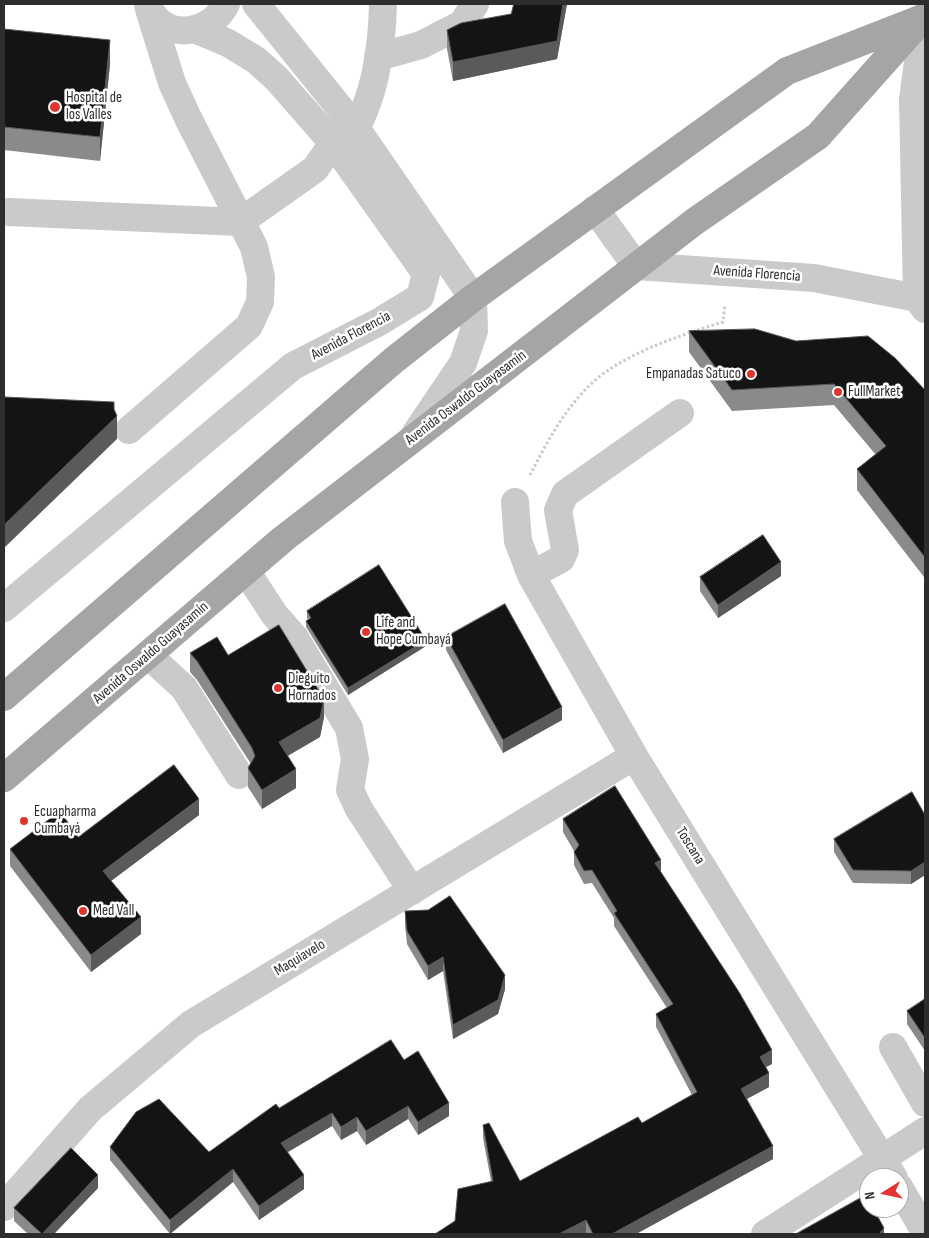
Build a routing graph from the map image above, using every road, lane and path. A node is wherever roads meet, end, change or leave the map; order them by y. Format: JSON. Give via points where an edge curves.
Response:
{"nodes":[{"id":1,"x":226,"y":4,"type":"edge"},
{"id":2,"x":256,"y":4,"type":"edge"},
{"id":3,"x":383,"y":4,"type":"edge"},
{"id":4,"x":476,"y":4,"type":"edge"},
{"id":5,"x":148,"y":6,"type":"edge"},
{"id":6,"x":925,"y":17,"type":"edge"},
{"id":7,"x":198,"y":30,"type":"junction"},
{"id":8,"x":378,"y":57,"type":"junction"},
{"id":9,"x":356,"y":128,"type":"junction"},
{"id":10,"x":333,"y":143,"type":"junction"},
{"id":11,"x":595,"y":208,"type":"junction"},
{"id":12,"x":8,"y":212,"type":"dead end"},
{"id":13,"x":240,"y":222,"type":"junction"},
{"id":14,"x":636,"y":266,"type":"junction"},
{"id":15,"x":729,"y":272,"type":"junction"},
{"id":16,"x":473,"y":298,"type":"junction"},
{"id":17,"x":921,"y":303,"type":"edge"},
{"id":18,"x":680,"y":413,"type":"dead end"},
{"id":19,"x":130,"y":430,"type":"dead end"},
{"id":20,"x":411,"y":440,"type":"junction"},
{"id":21,"x":515,"y":502,"type":"joint"},
{"id":22,"x":246,"y":571,"type":"junction"},
{"id":23,"x":531,"y":575,"type":"junction"},
{"id":24,"x":4,"y":608,"type":"edge"},
{"id":25,"x":148,"y":655,"type":"junction"},
{"id":26,"x":4,"y":697,"type":"edge"},
{"id":27,"x":634,"y":756,"type":"junction"},
{"id":28,"x":239,"y":775,"type":"dead end"},
{"id":29,"x":4,"y":778,"type":"edge"},
{"id":30,"x":412,"y":891,"type":"junction"},
{"id":31,"x":893,"y":1047,"type":"dead end"},
{"id":32,"x":925,"y":1103,"type":"edge"},
{"id":33,"x":925,"y":1131,"type":"edge"},
{"id":34,"x":888,"y":1168,"type":"edge"},
{"id":35,"x":890,"y":1168,"type":"edge"},
{"id":36,"x":859,"y":1185,"type":"edge"},
{"id":37,"x":909,"y":1204,"type":"edge"},
{"id":38,"x":4,"y":1207,"type":"edge"},
{"id":39,"x":925,"y":1232,"type":"edge"},
{"id":40,"x":765,"y":1234,"type":"edge"}],
"edges":[{"from":1,"to":7,"type":"street","via":[[211,24]]},
{"from":2,"to":9,"type":"street"},
{"from":3,"to":8,"type":"street"},
{"from":4,"to":8,"type":"street","via":[[462,24],[421,45]]},
{"from":5,"to":7,"type":"street","name":"Avenida Florencia","via":[[158,20],[170,27],[183,31]]},
{"from":5,"to":13,"type":"street","via":[[172,83]]},
{"from":6,"to":11,"type":"main road","via":[[787,71]]},
{"from":6,"to":14,"type":"main road","name":"Avenida Oswaldo Guayasamín","via":[[818,136]]},
{"from":6,"to":17,"type":"street","name":"Avenida Florencia","via":[[913,99]]},
{"from":7,"to":10,"type":"street","name":"Avenida Florencia","via":[[256,60]]},
{"from":8,"to":9,"type":"street","via":[[365,112]]},
{"from":9,"to":16,"type":"street"},
{"from":10,"to":13,"type":"street","via":[[315,169]]},
{"from":10,"to":24,"type":"street","name":"Avenida Florencia","via":[[426,274],[420,297],[293,366]]},
{"from":11,"to":14,"type":"street"},
{"from":11,"to":16,"type":"main road"},
{"from":12,"to":13,"type":"street"},
{"from":13,"to":19,"type":"street","via":[[254,247],[261,278],[260,302],[249,326]]},
{"from":14,"to":15,"type":"street","name":"Avenida Florencia"},
{"from":14,"to":20,"type":"main road","name":"Avenida Oswaldo Guayasamín"},
{"from":15,"to":17,"type":"street","name":"Avenida Florencia","via":[[814,278]]},
{"from":15,"to":21,"type":"path","via":[[723,322],[669,340],[612,368],[581,395],[550,436]]},
{"from":16,"to":20,"type":"street","via":[[474,331],[463,363]]},
{"from":16,"to":26,"type":"main road","via":[[386,366]]},
{"from":18,"to":23,"type":"street","via":[[565,494],[558,510],[565,550],[561,560]]},
{"from":20,"to":22,"type":"main road","name":"Avenida Oswaldo Guayasamín"},
{"from":21,"to":23,"type":"street","name":"Toscana","via":[[518,541]]},
{"from":22,"to":25,"type":"main road","name":"Avenida Oswaldo Guayasamín"},
{"from":22,"to":30,"type":"street","via":[[274,614],[295,638],[349,728],[355,759],[350,790]]},
{"from":23,"to":27,"type":"street","name":"Toscana"},
{"from":25,"to":28,"type":"street","via":[[184,688]]},
{"from":25,"to":29,"type":"main road","name":"Avenida Oswaldo Guayasamín"},
{"from":27,"to":30,"type":"street","name":"Maquiavelo"},
{"from":27,"to":34,"type":"street","name":"Toscana"},
{"from":30,"to":38,"type":"street","name":"Maquiavelo","via":[[191,1024],[90,1109]]},
{"from":31,"to":32,"type":"street"},
{"from":33,"to":35,"type":"street"},
{"from":36,"to":40,"type":"street"},
{"from":37,"to":39,"type":"street"}]}
